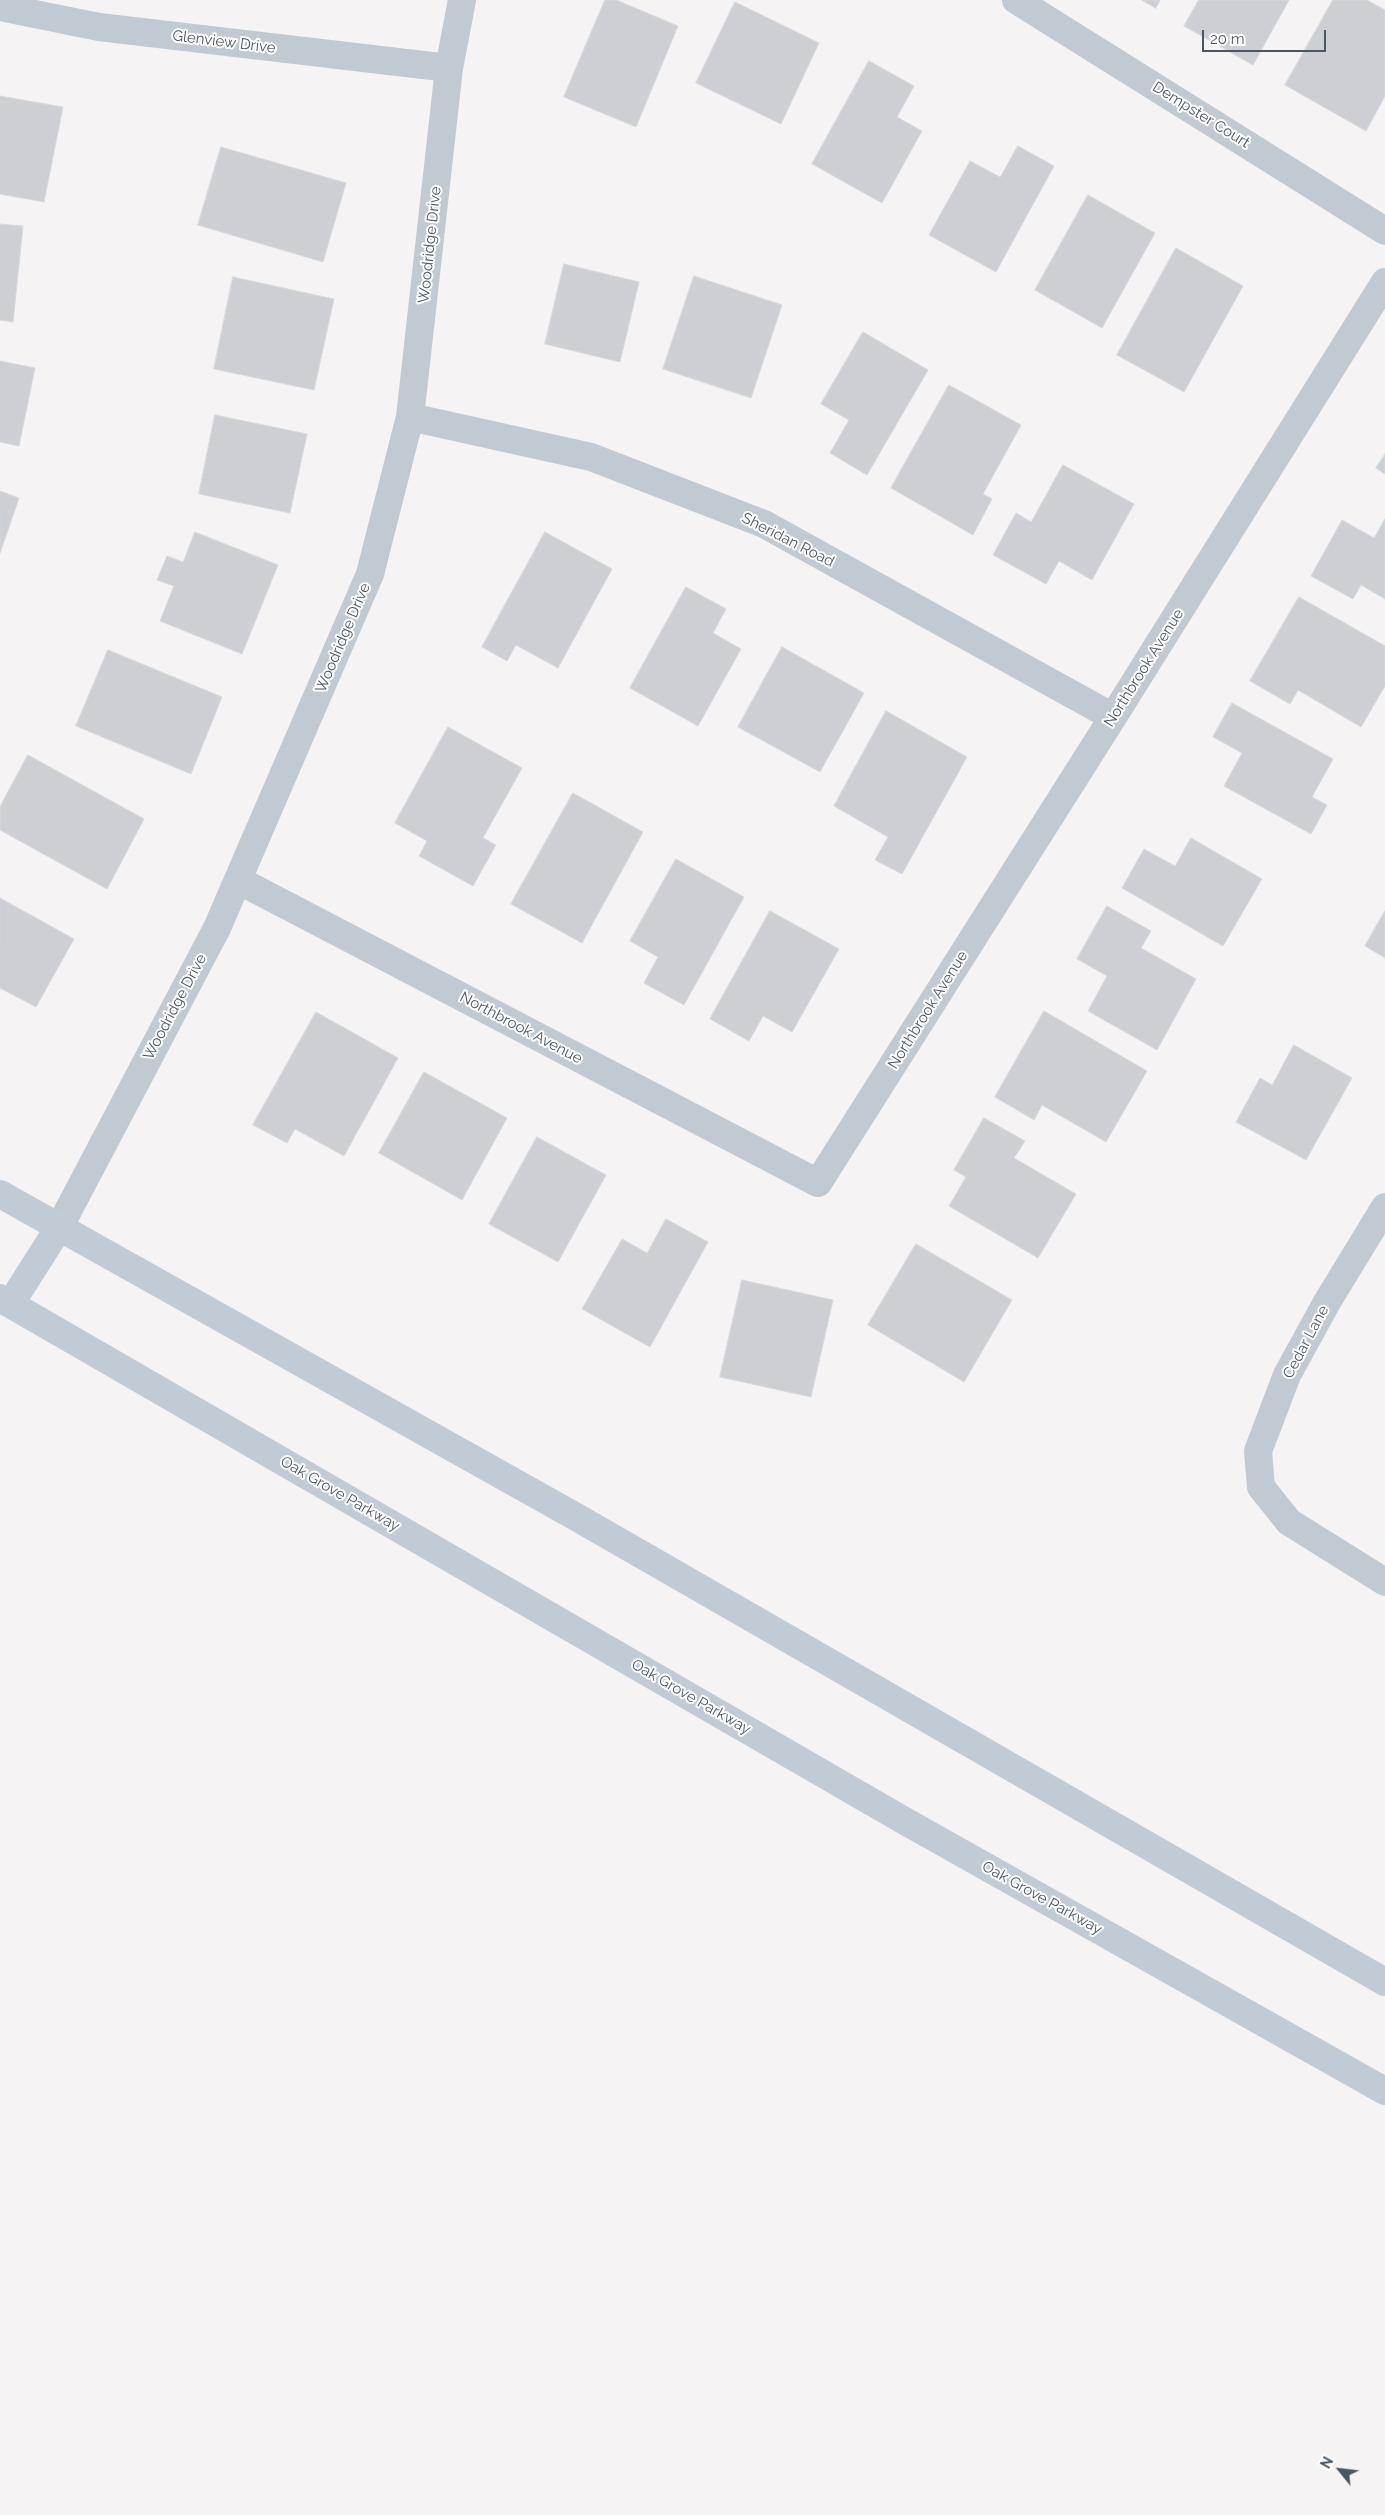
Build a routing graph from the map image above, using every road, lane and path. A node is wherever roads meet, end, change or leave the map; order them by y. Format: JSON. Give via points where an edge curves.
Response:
{"nodes":[{"id":1,"x":462,"y":0,"type":"edge"},
{"id":2,"x":1016,"y":0,"type":"edge"},
{"id":3,"x":0,"y":8,"type":"edge"},
{"id":4,"x":449,"y":68,"type":"junction"},
{"id":5,"x":1385,"y":231,"type":"edge"},
{"id":6,"x":1385,"y":282,"type":"edge"},
{"id":7,"x":410,"y":417,"type":"junction"},
{"id":8,"x":1113,"y":717,"type":"junction"},
{"id":9,"x":238,"y":880,"type":"junction"},
{"id":10,"x":0,"y":1194,"type":"edge"},
{"id":11,"x":1385,"y":1207,"type":"edge"},
{"id":12,"x":60,"y":1226,"type":"junction"},
{"id":13,"x":5,"y":1301,"type":"edge"},
{"id":14,"x":1385,"y":1582,"type":"edge"},
{"id":15,"x":1385,"y":1982,"type":"edge"},
{"id":16,"x":1385,"y":2091,"type":"edge"}],
"edges":[{"from":1,"to":4,"type":"street","name":"Woodridge Drive"},
{"from":2,"to":5,"type":"street","name":"Dempster Court"},
{"from":3,"to":4,"type":"street","name":"Glenview Drive","via":[[99,27]]},
{"from":4,"to":7,"type":"street","name":"Woodridge Drive"},
{"from":6,"to":8,"type":"street","name":"Northbrook Avenue"},
{"from":7,"to":8,"type":"street","name":"Sheridan Road","via":[[591,457],[764,524]]},
{"from":7,"to":9,"type":"street","name":"Woodridge Drive","via":[[370,574]]},
{"from":8,"to":9,"type":"street","name":"Northbrook Avenue","via":[[818,1183]]},
{"from":9,"to":12,"type":"street","name":"Woodridge Drive","via":[[217,928]]},
{"from":10,"to":12,"type":"main road"},
{"from":11,"to":14,"type":"street","name":"Cedar Lane","via":[[1287,1375],[1258,1451],[1261,1487],[1289,1522]]},
{"from":12,"to":13,"type":"main road"},
{"from":12,"to":15,"type":"main road","via":[[578,1518]]},
{"from":13,"to":16,"type":"main road","name":"Oak Grove Parkway","via":[[911,1825]]}]}
